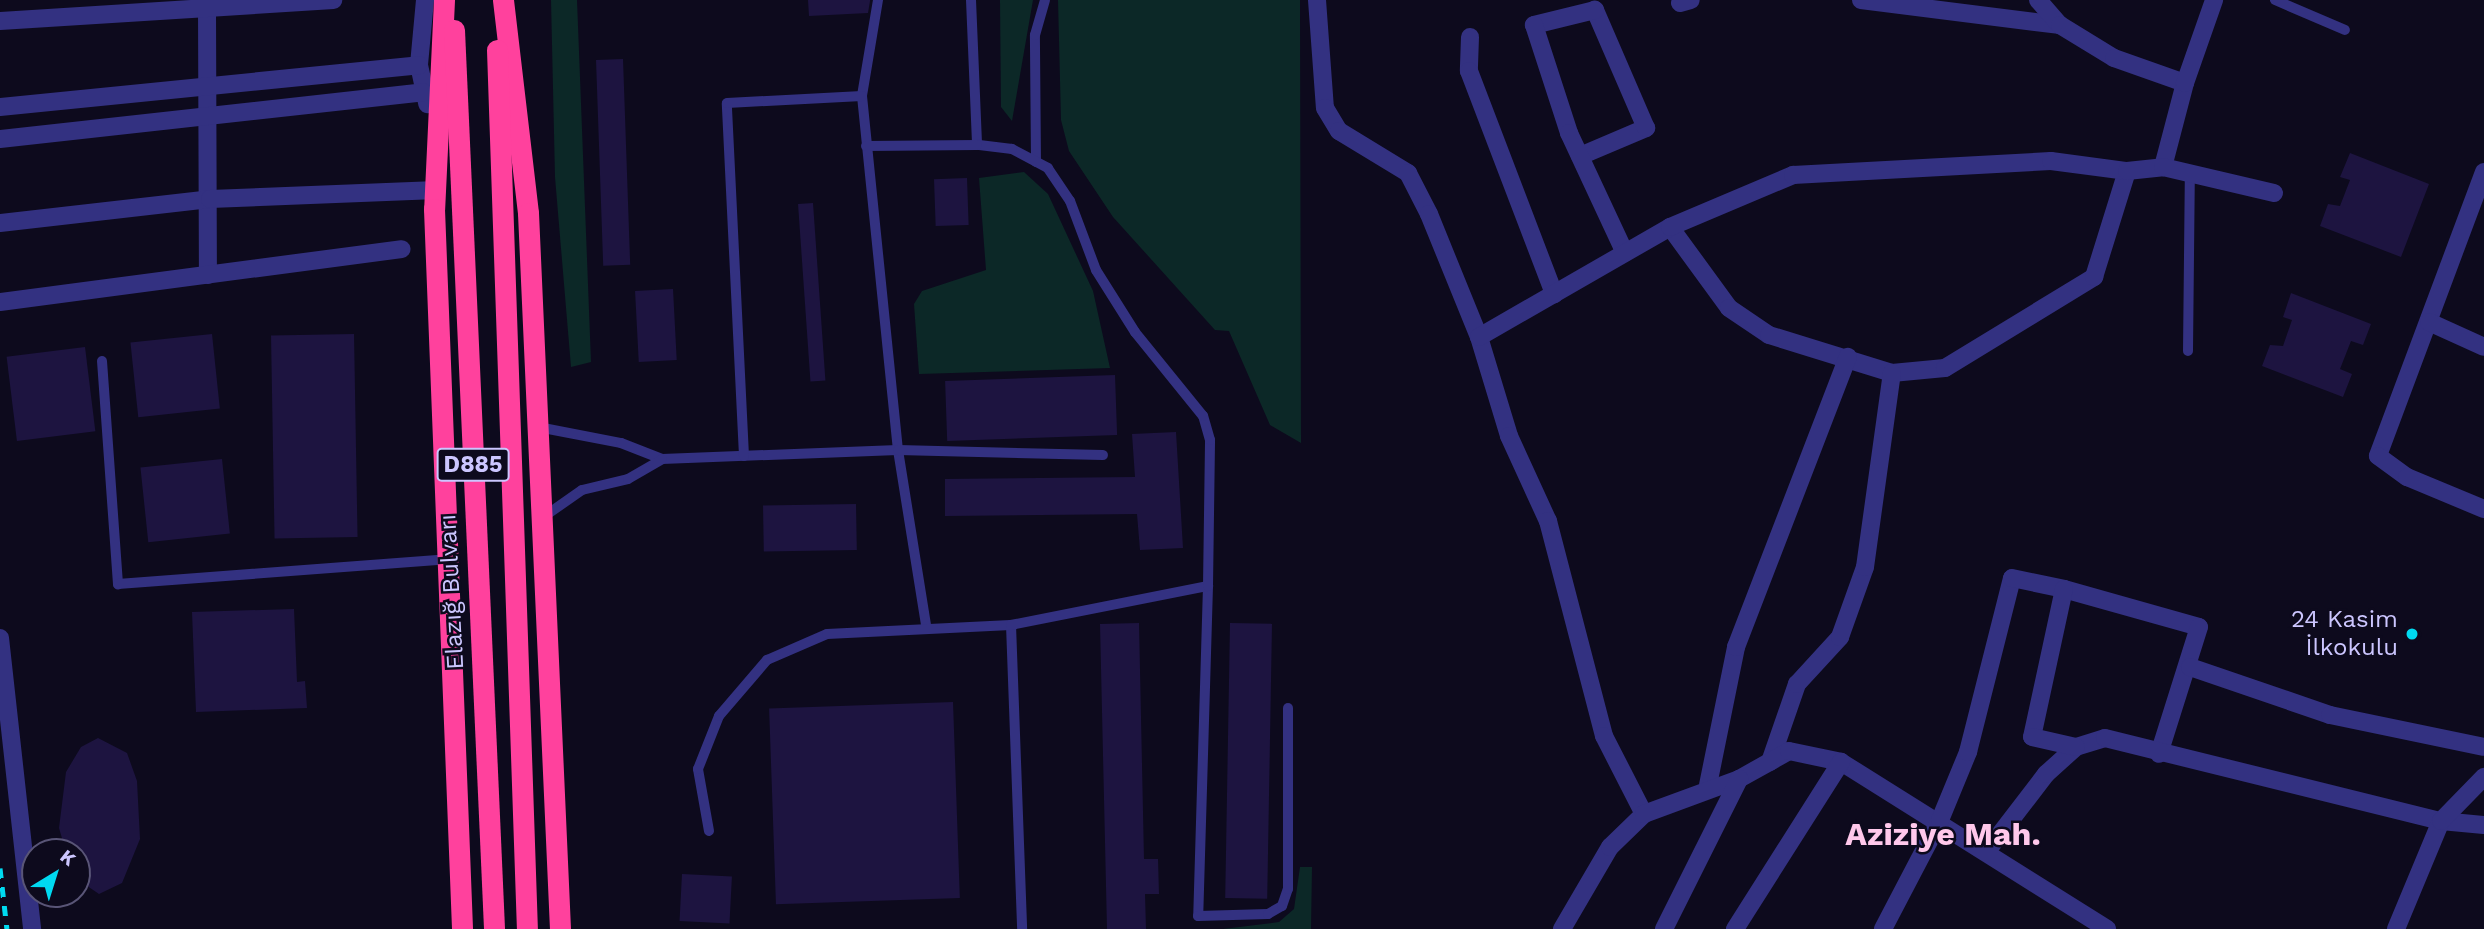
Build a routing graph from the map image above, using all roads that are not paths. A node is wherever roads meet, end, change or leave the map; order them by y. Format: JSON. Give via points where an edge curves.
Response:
{"nodes":[{"id":1,"x":333,"y":0,"type":"edge"},
{"id":2,"x":425,"y":0,"type":"edge"},
{"id":3,"x":444,"y":0,"type":"edge"},
{"id":4,"x":452,"y":0,"type":"edge"},
{"id":5,"x":495,"y":0,"type":"edge"},
{"id":6,"x":503,"y":0,"type":"edge"},
{"id":7,"x":878,"y":0,"type":"edge"},
{"id":8,"x":971,"y":0,"type":"edge"},
{"id":9,"x":1045,"y":0,"type":"edge"},
{"id":10,"x":1317,"y":0,"type":"edge"},
{"id":11,"x":1861,"y":0,"type":"edge"},
{"id":12,"x":2038,"y":0,"type":"edge"},
{"id":13,"x":2214,"y":0,"type":"edge"},
{"id":14,"x":2275,"y":0,"type":"edge"},
{"id":15,"x":232,"y":3,"type":"edge"},
{"id":16,"x":80,"y":9,"type":"edge"},
{"id":17,"x":207,"y":9,"type":"junction"},
{"id":18,"x":0,"y":21,"type":"edge"},
{"id":19,"x":2060,"y":25,"type":"junction"},
{"id":20,"x":2345,"y":30,"type":"dead end"},
{"id":21,"x":1470,"y":37,"type":"dead end"},
{"id":22,"x":419,"y":65,"type":"junction"},
{"id":23,"x":2185,"y":83,"type":"junction"},
{"id":24,"x":208,"y":88,"type":"junction"},
{"id":25,"x":423,"y":92,"type":"junction"},
{"id":26,"x":862,"y":96,"type":"junction"},
{"id":27,"x":0,"y":107,"type":"edge"},
{"id":28,"x":208,"y":118,"type":"junction"},
{"id":29,"x":435,"y":123,"type":"junction"},
{"id":30,"x":0,"y":139,"type":"edge"},
{"id":31,"x":977,"y":145,"type":"junction"},
{"id":32,"x":866,"y":146,"type":"junction"},
{"id":33,"x":1580,"y":156,"type":"junction"},
{"id":34,"x":1037,"y":162,"type":"junction"},
{"id":35,"x":2163,"y":167,"type":"junction"},
{"id":36,"x":2127,"y":171,"type":"junction"},
{"id":37,"x":2484,"y":172,"type":"edge"},
{"id":38,"x":2190,"y":173,"type":"junction"},
{"id":39,"x":437,"y":190,"type":"junction"},
{"id":40,"x":2274,"y":193,"type":"dead end"},
{"id":41,"x":210,"y":199,"type":"junction"},
{"id":42,"x":0,"y":223,"type":"edge"},
{"id":43,"x":1670,"y":227,"type":"junction"},
{"id":44,"x":402,"y":249,"type":"dead end"},
{"id":45,"x":1625,"y":253,"type":"junction"},
{"id":46,"x":208,"y":275,"type":"junction"},
{"id":47,"x":1554,"y":294,"type":"junction"},
{"id":48,"x":0,"y":302,"type":"edge"},
{"id":49,"x":2429,"y":323,"type":"junction"},
{"id":50,"x":1479,"y":337,"type":"junction"},
{"id":51,"x":2484,"y":347,"type":"edge"},
{"id":52,"x":2188,"y":351,"type":"dead end"},
{"id":53,"x":1848,"y":357,"type":"junction"},
{"id":54,"x":102,"y":361,"type":"dead end"},
{"id":55,"x":1892,"y":373,"type":"junction"},
{"id":56,"x":537,"y":426,"type":"junction"},
{"id":57,"x":898,"y":450,"type":"junction"},
{"id":58,"x":1103,"y":455,"type":"dead end"},
{"id":59,"x":744,"y":456,"type":"junction"},
{"id":60,"x":662,"y":459,"type":"junction"},
{"id":61,"x":2484,"y":509,"type":"edge"},
{"id":62,"x":542,"y":518,"type":"junction"},
{"id":63,"x":448,"y":559,"type":"junction"},
{"id":64,"x":1208,"y":586,"type":"junction"},
{"id":65,"x":2064,"y":589,"type":"junction"},
{"id":66,"x":926,"y":625,"type":"junction"},
{"id":67,"x":1012,"y":625,"type":"junction"},
{"id":68,"x":0,"y":638,"type":"edge"},
{"id":69,"x":2190,"y":667,"type":"junction"},
{"id":70,"x":1288,"y":708,"type":"dead end"},
{"id":71,"x":2076,"y":747,"type":"junction"},
{"id":72,"x":2484,"y":747,"type":"edge"},
{"id":73,"x":2159,"y":754,"type":"junction"},
{"id":74,"x":1770,"y":762,"type":"junction"},
{"id":75,"x":1841,"y":762,"type":"junction"},
{"id":76,"x":2484,"y":777,"type":"edge"},
{"id":77,"x":1739,"y":779,"type":"junction"},
{"id":78,"x":1708,"y":785,"type":"junction"},
{"id":79,"x":1644,"y":814,"type":"junction"},
{"id":80,"x":1940,"y":820,"type":"junction"},
{"id":81,"x":2441,"y":821,"type":"junction"},
{"id":82,"x":2484,"y":825,"type":"edge"},
{"id":83,"x":709,"y":831,"type":"dead end"},
{"id":84,"x":1987,"y":851,"type":"junction"},
{"id":85,"x":32,"y":929,"type":"edge"},
{"id":86,"x":462,"y":929,"type":"edge"},
{"id":87,"x":494,"y":929,"type":"edge"},
{"id":88,"x":527,"y":929,"type":"edge"},
{"id":89,"x":560,"y":929,"type":"edge"},
{"id":90,"x":1022,"y":929,"type":"edge"},
{"id":91,"x":1562,"y":929,"type":"edge"},
{"id":92,"x":1664,"y":929,"type":"edge"},
{"id":93,"x":1735,"y":929,"type":"edge"},
{"id":94,"x":1883,"y":929,"type":"edge"},
{"id":95,"x":2106,"y":929,"type":"edge"},
{"id":96,"x":2396,"y":929,"type":"edge"}],
"edges":[{"from":1,"to":15,"type":"street"},
{"from":2,"to":22,"type":"street"},
{"from":3,"to":29,"type":"highway"},
{"from":4,"to":87,"type":"highway","name":"Elazığ Bulvarı","number":"D885"},
{"from":5,"to":88,"type":"highway","number":"D885"},
{"from":6,"to":56,"type":"highway","via":[[528,213]]},
{"from":7,"to":26,"type":"lane"},
{"from":8,"to":31,"type":"lane"},
{"from":9,"to":34,"type":"lane","via":[[1035,35]]},
{"from":10,"to":50,"type":"street","via":[[1325,108],[1339,131],[1408,173]]},
{"from":11,"to":19,"type":"street"},
{"from":12,"to":19,"type":"street"},
{"from":13,"to":23,"type":"street"},
{"from":14,"to":20,"type":"lane"},
{"from":15,"to":17,"type":"street"},
{"from":16,"to":17,"type":"street"},
{"from":16,"to":18,"type":"street"},
{"from":17,"to":24,"type":"street"},
{"from":19,"to":23,"type":"street","via":[[2114,58]]},
{"from":21,"to":47,"type":"street","via":[[1469,71]]},
{"from":22,"to":24,"type":"street"},
{"from":22,"to":25,"type":"street"},
{"from":23,"to":35,"type":"street"},
{"from":24,"to":27,"type":"street"},
{"from":24,"to":28,"type":"street"},
{"from":25,"to":28,"type":"street"},
{"from":25,"to":29,"type":"street"},
{"from":26,"to":32,"type":"lane"},
{"from":26,"to":59,"type":"lane","via":[[727,103]]},
{"from":28,"to":30,"type":"street"},
{"from":28,"to":41,"type":"street"},
{"from":29,"to":39,"type":"highway"},
{"from":31,"to":32,"type":"lane"},
{"from":31,"to":34,"type":"lane","via":[[1012,149]]},
{"from":32,"to":57,"type":"lane"},
{"from":33,"to":33,"type":"street","via":[[1646,128],[1595,10],[1534,25]]},
{"from":33,"to":45,"type":"street"},
{"from":34,"to":64,"type":"lane","via":[[1070,201],[1096,270],[1135,332],[1203,416],[1210,440]]},
{"from":35,"to":36,"type":"street"},
{"from":35,"to":38,"type":"street"},
{"from":36,"to":43,"type":"street","via":[[2051,161],[1793,175]]},
{"from":36,"to":55,"type":"street","via":[[2094,278],[1982,351],[1945,368]]},
{"from":37,"to":49,"type":"street"},
{"from":38,"to":40,"type":"street"},
{"from":38,"to":52,"type":"lane"},
{"from":39,"to":41,"type":"street"},
{"from":39,"to":63,"type":"highway"},
{"from":41,"to":42,"type":"street"},
{"from":41,"to":46,"type":"street"},
{"from":43,"to":45,"type":"street"},
{"from":43,"to":53,"type":"street","via":[[1729,308],[1769,335]]},
{"from":44,"to":46,"type":"street"},
{"from":45,"to":47,"type":"street"},
{"from":46,"to":48,"type":"street"},
{"from":47,"to":50,"type":"street"},
{"from":49,"to":51,"type":"street"},
{"from":49,"to":61,"type":"street","via":[[2378,456],[2407,477]]},
{"from":50,"to":79,"type":"street","via":[[1509,436],[1548,521],[1604,736]]},
{"from":53,"to":55,"type":"street"},
{"from":53,"to":78,"type":"street","via":[[1736,647]]},
{"from":54,"to":63,"type":"lane","via":[[118,584]]},
{"from":55,"to":74,"type":"street","via":[[1865,567],[1840,637],[1797,684]]},
{"from":56,"to":60,"type":"lane","via":[[621,443]]},
{"from":56,"to":62,"type":"highway"},
{"from":57,"to":58,"type":"lane"},
{"from":57,"to":59,"type":"lane"},
{"from":57,"to":66,"type":"lane"},
{"from":59,"to":60,"type":"lane"},
{"from":60,"to":62,"type":"lane","via":[[628,480],[582,489]]},
{"from":62,"to":89,"type":"highway"},
{"from":63,"to":86,"type":"highway"},
{"from":64,"to":67,"type":"lane"},
{"from":64,"to":70,"type":"lane","via":[[1198,916],[1268,914],[1282,906],[1288,889]]},
{"from":65,"to":69,"type":"street","via":[[2199,627]]},
{"from":65,"to":71,"type":"street","via":[[2032,737]]},
{"from":65,"to":80,"type":"street","via":[[2012,578],[1968,751]]},
{"from":66,"to":67,"type":"lane"},
{"from":66,"to":83,"type":"lane","via":[[827,634],[767,660],[719,716],[698,769]]},
{"from":67,"to":90,"type":"lane"},
{"from":68,"to":85,"type":"street"},
{"from":69,"to":72,"type":"street","via":[[2330,715]]},
{"from":69,"to":73,"type":"street"},
{"from":71,"to":73,"type":"street","via":[[2105,738]]},
{"from":71,"to":84,"type":"street","via":[[2046,774]]},
{"from":73,"to":81,"type":"street"},
{"from":74,"to":75,"type":"street","via":[[1789,751]]},
{"from":74,"to":77,"type":"street"},
{"from":75,"to":80,"type":"street"},
{"from":75,"to":93,"type":"street"},
{"from":76,"to":81,"type":"street"},
{"from":77,"to":78,"type":"street"},
{"from":77,"to":92,"type":"street"},
{"from":78,"to":79,"type":"street"},
{"from":79,"to":91,"type":"street","via":[[1610,846]]},
{"from":80,"to":84,"type":"street"},
{"from":80,"to":94,"type":"street"},
{"from":81,"to":82,"type":"street"},
{"from":81,"to":96,"type":"street"},
{"from":84,"to":95,"type":"street"}]}
